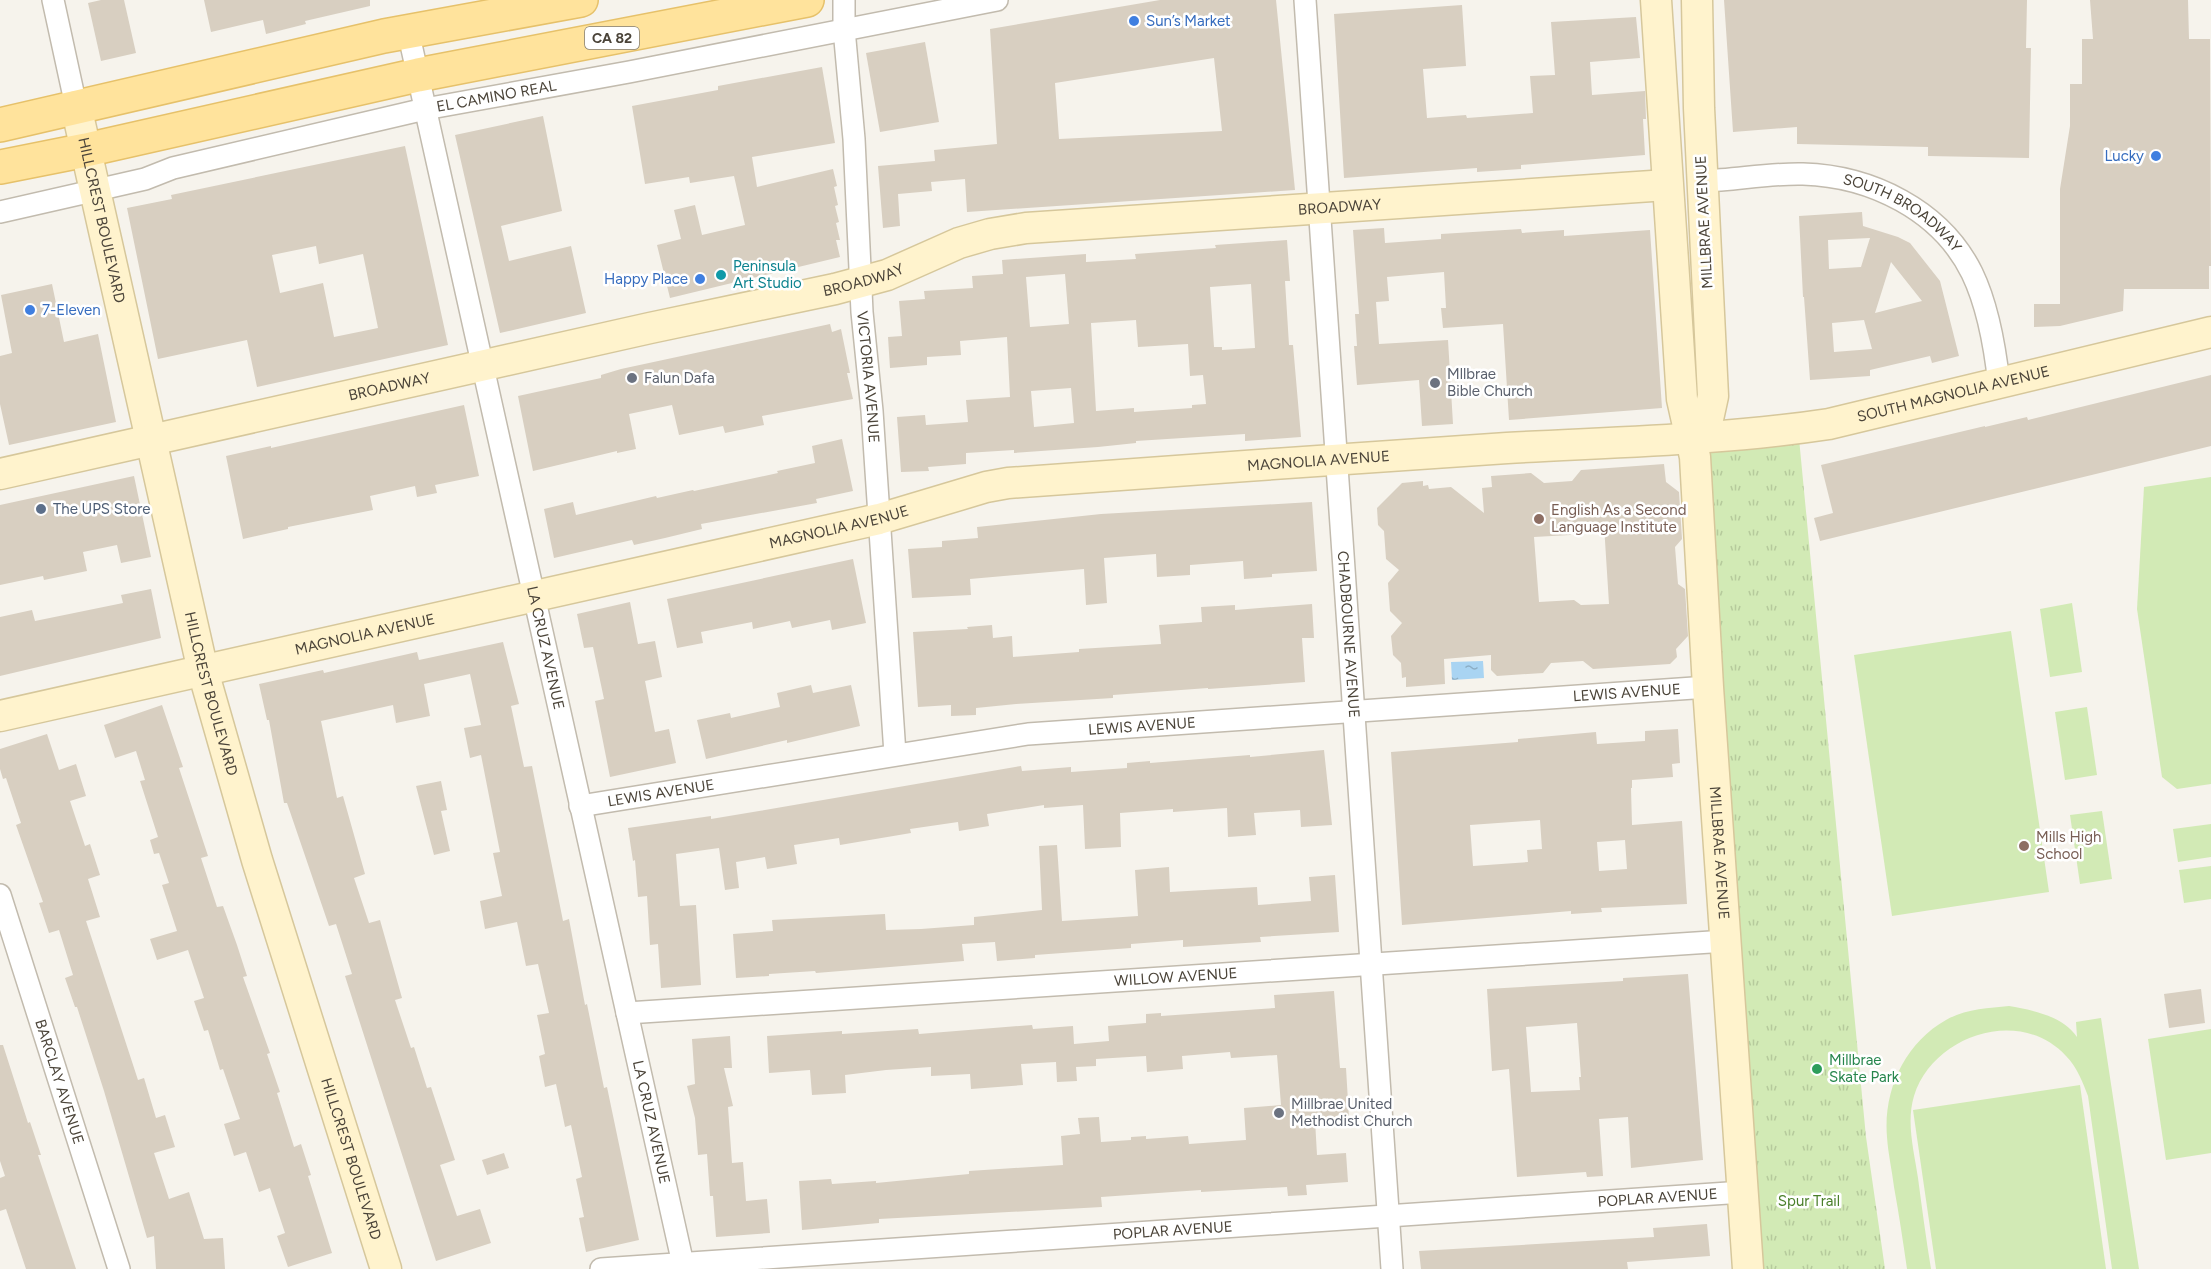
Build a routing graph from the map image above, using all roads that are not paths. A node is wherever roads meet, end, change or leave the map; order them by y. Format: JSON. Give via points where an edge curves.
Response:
{"nodes":[{"id":1,"x":53,"y":0,"type":"edge"},
{"id":2,"x":581,"y":0,"type":"edge"},
{"id":3,"x":807,"y":0,"type":"edge"},
{"id":4,"x":844,"y":0,"type":"edge"},
{"id":5,"x":997,"y":0,"type":"edge"},
{"id":6,"x":1305,"y":0,"type":"edge"},
{"id":7,"x":1656,"y":0,"type":"edge"},
{"id":8,"x":1697,"y":0,"type":"edge"},
{"id":9,"x":844,"y":29,"type":"junction"},
{"id":10,"x":408,"y":31,"type":"junction"},
{"id":11,"x":418,"y":75,"type":"junction"},
{"id":12,"x":76,"y":106,"type":"junction"},
{"id":13,"x":425,"y":109,"type":"junction"},
{"id":14,"x":0,"y":125,"type":"edge"},
{"id":15,"x":86,"y":150,"type":"junction"},
{"id":16,"x":0,"y":167,"type":"edge"},
{"id":17,"x":1702,"y":181,"type":"junction"},
{"id":18,"x":1667,"y":185,"type":"junction"},
{"id":19,"x":95,"y":190,"type":"junction"},
{"id":20,"x":1319,"y":208,"type":"junction"},
{"id":21,"x":0,"y":213,"type":"edge"},
{"id":22,"x":860,"y":282,"type":"junction"},
{"id":23,"x":2211,"y":332,"type":"edge"},
{"id":24,"x":482,"y":366,"type":"junction"},
{"id":25,"x":2000,"y":384,"type":"junction"},
{"id":26,"x":1692,"y":438,"type":"junction"},
{"id":27,"x":151,"y":441,"type":"junction"},
{"id":28,"x":1336,"y":459,"type":"junction"},
{"id":29,"x":0,"y":474,"type":"edge"},
{"id":30,"x":879,"y":519,"type":"junction"},
{"id":31,"x":533,"y":596,"type":"junction"},
{"id":32,"x":202,"y":670,"type":"junction"},
{"id":33,"x":1708,"y":687,"type":"junction"},
{"id":34,"x":1353,"y":711,"type":"junction"},
{"id":35,"x":0,"y":716,"type":"edge"},
{"id":36,"x":895,"y":754,"type":"junction"},
{"id":37,"x":580,"y":806,"type":"junction"},
{"id":38,"x":0,"y":895,"type":"edge"},
{"id":39,"x":1726,"y":940,"type":"junction"},
{"id":40,"x":1371,"y":964,"type":"junction"},
{"id":41,"x":627,"y":1013,"type":"junction"},
{"id":42,"x":1743,"y":1192,"type":"junction"},
{"id":43,"x":1388,"y":1216,"type":"junction"},
{"id":44,"x":683,"y":1263,"type":"junction"},
{"id":45,"x":118,"y":1269,"type":"edge"},
{"id":46,"x":386,"y":1269,"type":"edge"},
{"id":47,"x":601,"y":1269,"type":"edge"},
{"id":48,"x":1392,"y":1269,"type":"edge"},
{"id":49,"x":1748,"y":1269,"type":"edge"}],
"edges":[{"from":1,"to":12,"type":"street"},
{"from":2,"to":10,"type":"main road"},
{"from":3,"to":11,"type":"main road","number":"CA 82"},
{"from":4,"to":9,"type":"street","name":"VICTORIA AVENUE"},
{"from":5,"to":9,"type":"street","name":"EL CAMINO REAL"},
{"from":6,"to":20,"type":"street","name":"CHADBOURNE AVENUE"},
{"from":7,"to":18,"type":"street","name":"MILLBRAE AVENUE"},
{"from":8,"to":17,"type":"street","name":"MILLBRAE AVENUE"},
{"from":9,"to":13,"type":"street","name":"EL CAMINO REAL"},
{"from":9,"to":22,"type":"street","name":"VICTORIA AVENUE","via":[[854,139]]},
{"from":10,"to":11,"type":"street","name":"LA CRUZ AVENUE"},
{"from":10,"to":12,"type":"main road"},
{"from":11,"to":13,"type":"street","name":"LA CRUZ AVENUE"},
{"from":11,"to":15,"type":"main road","number":"CA 82"},
{"from":12,"to":14,"type":"main road"},
{"from":12,"to":15,"type":"street","name":"HILLCREST BOULEVARD"},
{"from":13,"to":19,"type":"street","name":"EL CAMINO REAL"},
{"from":13,"to":24,"type":"street","name":"LA CRUZ AVENUE"},
{"from":15,"to":16,"type":"main road","number":"CA 82"},
{"from":15,"to":19,"type":"street","name":"HILLCREST BOULEVARD"},
{"from":17,"to":25,"type":"street","name":"SOUTH BROADWAY","via":[[1801,174],[1865,184],[1899,198],[1929,219],[1953,243],[1972,272],[1997,359]]},
{"from":17,"to":26,"type":"street","name":"MILLBRAE AVENUE","via":[[1713,396],[1708,419]]},
{"from":18,"to":20,"type":"street","name":"BROADWAY"},
{"from":18,"to":26,"type":"street","name":"MILLBRAE AVENUE","via":[[1682,399]]},
{"from":19,"to":21,"type":"street","name":"EL CAMINO REAL"},
{"from":19,"to":27,"type":"street","name":"HILLCREST BOULEVARD"},
{"from":20,"to":22,"type":"street","name":"BROADWAY","via":[[1026,228],[959,243],[887,275]]},
{"from":20,"to":28,"type":"street","name":"CHADBOURNE AVENUE"},
{"from":22,"to":24,"type":"street","name":"BROADWAY"},
{"from":22,"to":30,"type":"street","name":"VICTORIA AVENUE"},
{"from":23,"to":25,"type":"street","name":"SOUTH MAGNOLIA AVENUE"},
{"from":24,"to":27,"type":"street","name":"BROADWAY"},
{"from":24,"to":31,"type":"street","name":"LA CRUZ AVENUE"},
{"from":25,"to":26,"type":"street","name":"SOUTH MAGNOLIA AVENUE","via":[[1829,424]]},
{"from":26,"to":28,"type":"street","name":"MAGNOLIA AVENUE"},
{"from":26,"to":33,"type":"street","name":"MILLBRAE AVENUE"},
{"from":27,"to":29,"type":"street","name":"BROADWAY"},
{"from":27,"to":32,"type":"street","name":"HILLCREST BOULEVARD"},
{"from":28,"to":30,"type":"street","name":"MAGNOLIA AVENUE","via":[[1008,483]]},
{"from":28,"to":34,"type":"street","name":"CHADBOURNE AVENUE"},
{"from":30,"to":31,"type":"street","name":"MAGNOLIA AVENUE"},
{"from":30,"to":36,"type":"street","name":"VICTORIA AVENUE"},
{"from":31,"to":32,"type":"street","name":"MAGNOLIA AVENUE"},
{"from":31,"to":37,"type":"street","name":"LA CRUZ AVENUE"},
{"from":32,"to":35,"type":"street","name":"MAGNOLIA AVENUE"},
{"from":32,"to":46,"type":"street","name":"HILLCREST BOULEVARD","via":[[257,860]]},
{"from":33,"to":34,"type":"street","name":"LEWIS AVENUE"},
{"from":33,"to":39,"type":"street","name":"MILLBRAE AVENUE"},
{"from":34,"to":36,"type":"street","name":"LEWIS AVENUE","via":[[1028,734]]},
{"from":34,"to":40,"type":"street","name":"CHADBOURNE AVENUE"},
{"from":36,"to":37,"type":"street","name":"LEWIS AVENUE"},
{"from":37,"to":41,"type":"street","name":"LA CRUZ AVENUE"},
{"from":38,"to":45,"type":"street","name":"BARCLAY AVENUE"},
{"from":39,"to":40,"type":"street","name":"WILLOW AVENUE"},
{"from":39,"to":42,"type":"street","name":"MILLBRAE AVENUE"},
{"from":40,"to":41,"type":"street","name":"WILLOW AVENUE"},
{"from":40,"to":43,"type":"street","name":"CHADBOURNE AVENUE"},
{"from":41,"to":44,"type":"street","name":"LA CRUZ AVENUE"},
{"from":42,"to":43,"type":"street","name":"POPLAR AVENUE"},
{"from":42,"to":49,"type":"street","name":"MILLBRAE AVENUE"},
{"from":43,"to":44,"type":"street","name":"POPLAR AVENUE"},
{"from":43,"to":48,"type":"street","name":"CHADBOURNE AVENUE"},
{"from":44,"to":47,"type":"street","name":"POPLAR AVENUE"}]}
